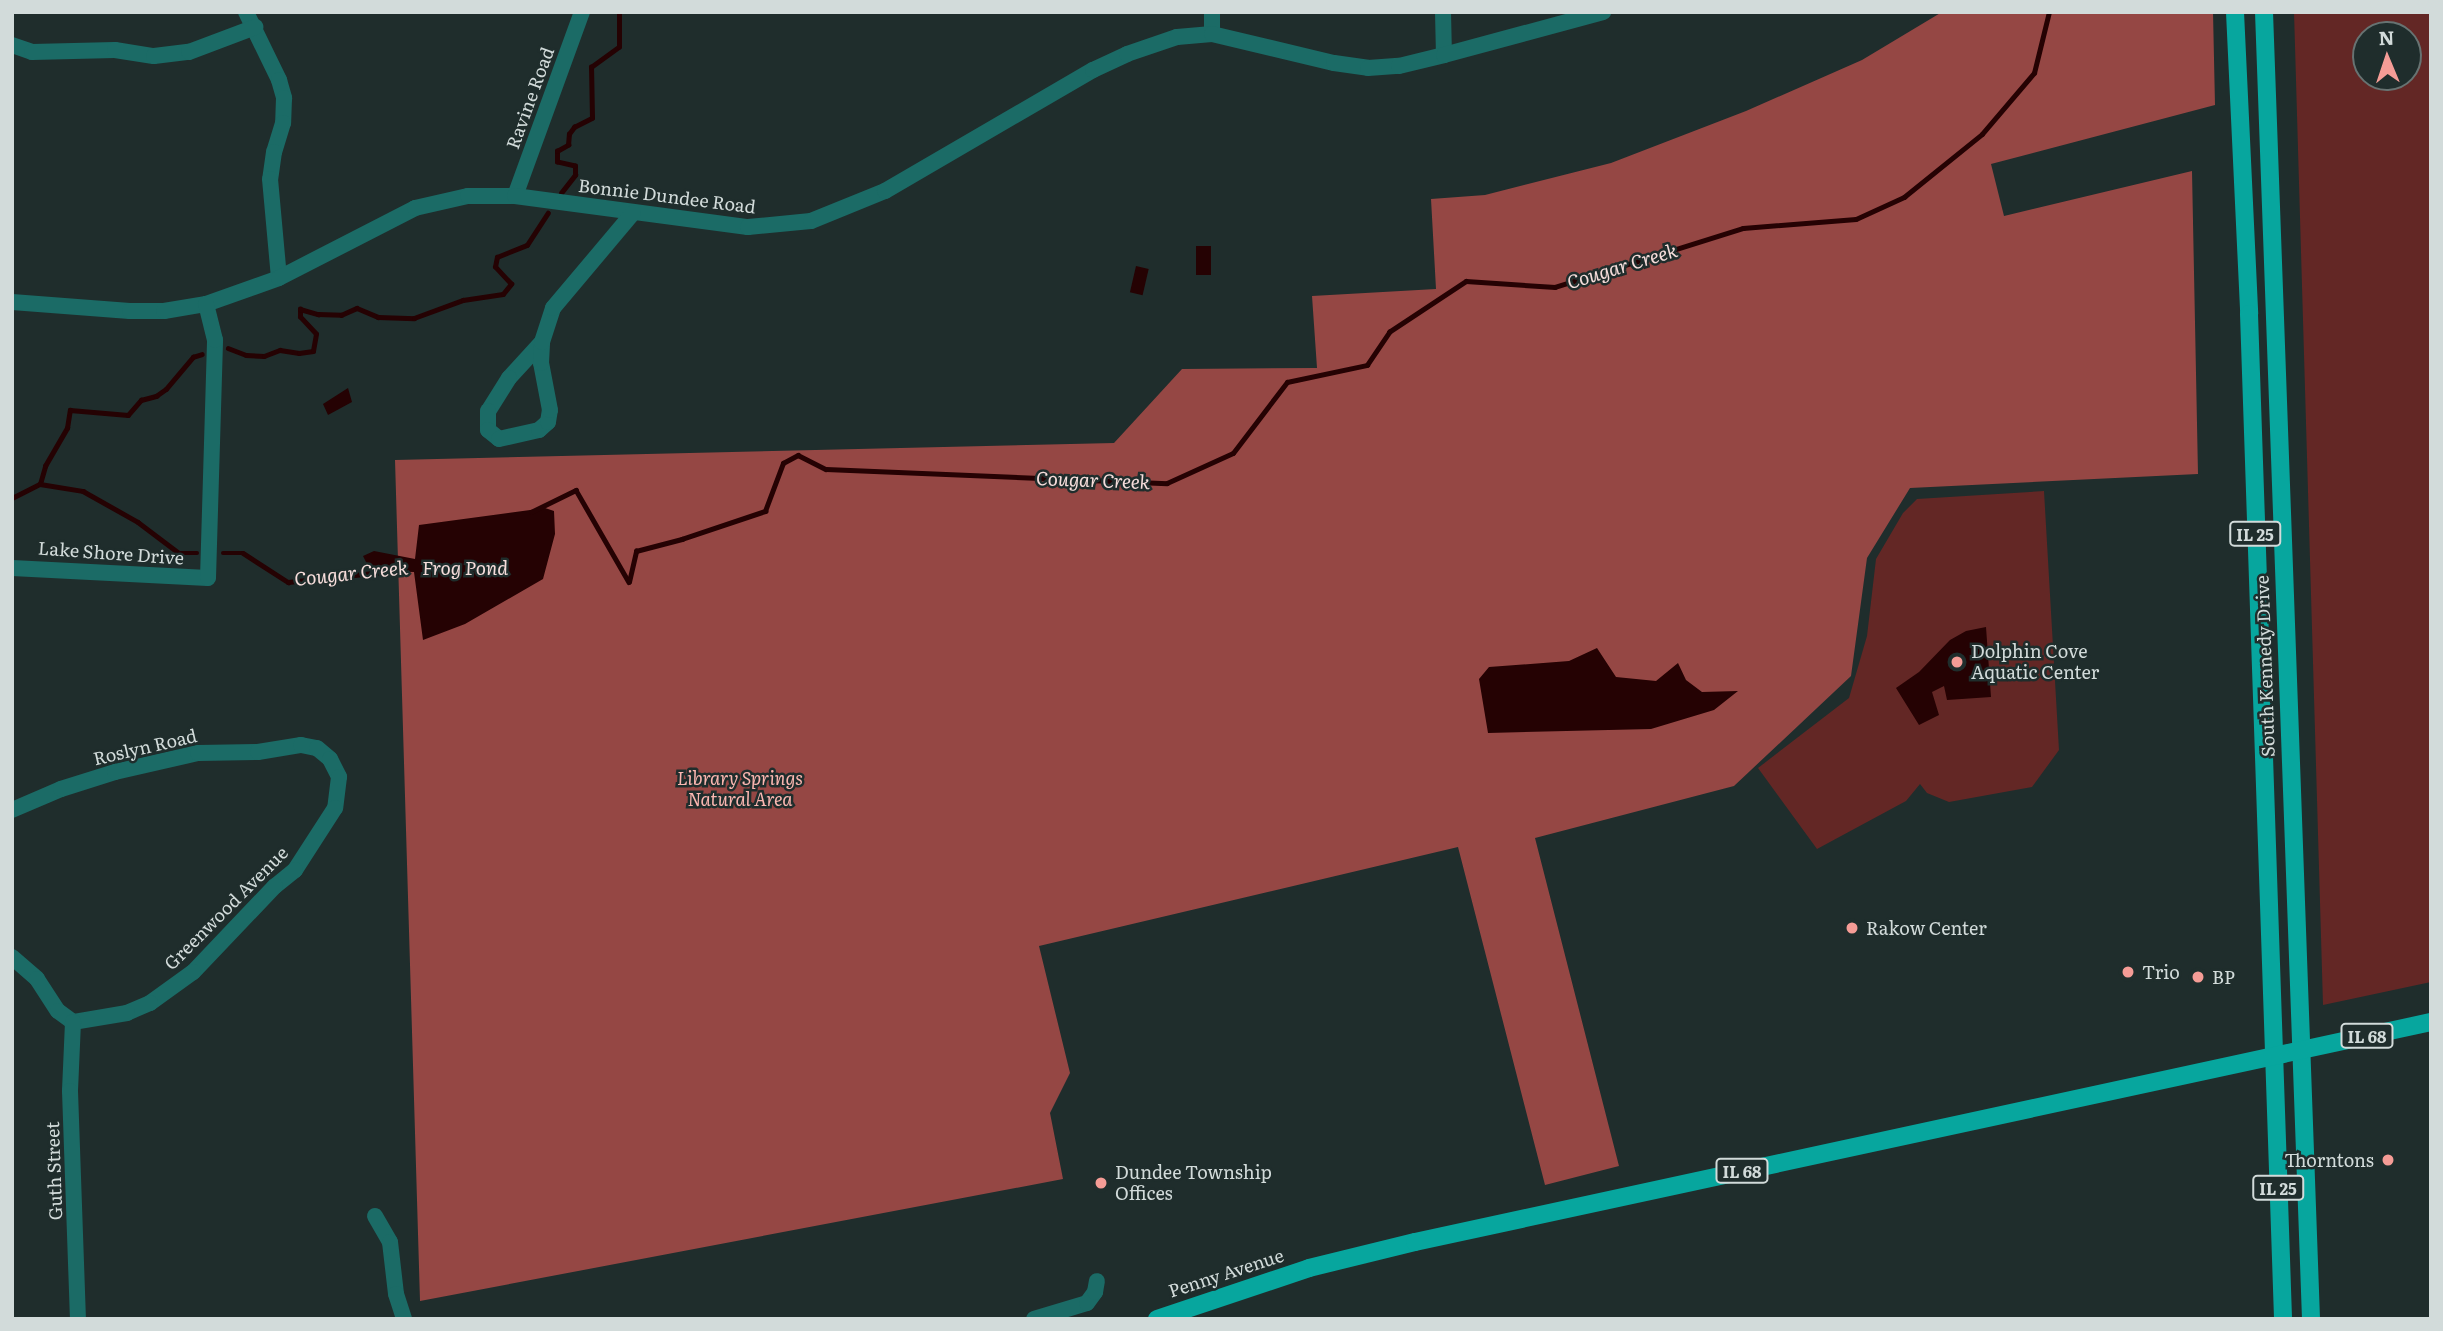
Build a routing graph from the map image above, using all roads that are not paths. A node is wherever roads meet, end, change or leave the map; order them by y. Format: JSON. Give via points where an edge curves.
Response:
{"nodes":[{"id":1,"x":246,"y":12,"type":"edge"},
{"id":2,"x":582,"y":12,"type":"edge"},
{"id":3,"x":1212,"y":12,"type":"edge"},
{"id":4,"x":1443,"y":12,"type":"edge"},
{"id":5,"x":1603,"y":12,"type":"edge"},
{"id":6,"x":2235,"y":12,"type":"edge"},
{"id":7,"x":2264,"y":12,"type":"edge"},
{"id":8,"x":255,"y":27,"type":"junction"},
{"id":9,"x":1212,"y":34,"type":"junction"},
{"id":10,"x":12,"y":45,"type":"edge"},
{"id":11,"x":1444,"y":55,"type":"junction"},
{"id":12,"x":515,"y":197,"type":"junction"},
{"id":13,"x":633,"y":213,"type":"junction"},
{"id":14,"x":279,"y":278,"type":"junction"},
{"id":15,"x":12,"y":302,"type":"edge"},
{"id":16,"x":206,"y":304,"type":"junction"},
{"id":17,"x":542,"y":342,"type":"junction"},
{"id":18,"x":12,"y":568,"type":"edge"},
{"id":19,"x":330,"y":759,"type":"joint"},
{"id":20,"x":12,"y":810,"type":"edge"},
{"id":21,"x":12,"y":957,"type":"edge"},
{"id":22,"x":73,"y":1022,"type":"junction"},
{"id":23,"x":2431,"y":1022,"type":"edge"},
{"id":24,"x":2303,"y":1049,"type":"junction"},
{"id":25,"x":2274,"y":1056,"type":"junction"},
{"id":26,"x":375,"y":1216,"type":"dead end"},
{"id":27,"x":1097,"y":1281,"type":"dead end"},
{"id":28,"x":78,"y":1319,"type":"edge"},
{"id":29,"x":404,"y":1319,"type":"edge"},
{"id":30,"x":1034,"y":1319,"type":"edge"},
{"id":31,"x":1157,"y":1319,"type":"edge"},
{"id":32,"x":2283,"y":1319,"type":"edge"},
{"id":33,"x":2311,"y":1319,"type":"edge"}],
"edges":[{"from":1,"to":8,"type":"street"},
{"from":2,"to":12,"type":"street","name":"Ravine Road"},
{"from":3,"to":9,"type":"street"},
{"from":4,"to":11,"type":"street"},
{"from":5,"to":11,"type":"street","name":"Bonnie Dundee Road"},
{"from":6,"to":25,"type":"main road","name":"South Kennedy Drive","number":"IL 25"},
{"from":7,"to":24,"type":"main road","name":"South Kennedy Drive","number":"IL 25"},
{"from":8,"to":10,"type":"street","via":[[189,51],[154,56],[115,50],[32,52]]},
{"from":8,"to":14,"type":"street","via":[[284,97],[270,179]]},
{"from":9,"to":11,"type":"street","name":"Bonnie Dundee Road","via":[[1368,68]]},
{"from":9,"to":13,"type":"street","name":"Bonnie Dundee Road","via":[[1177,37],[1127,54],[885,191],[811,221],[748,227]]},
{"from":12,"to":13,"type":"street","name":"Bonnie Dundee Road"},
{"from":12,"to":14,"type":"street","name":"Bonnie Dundee Road","via":[[468,195],[415,208]]},
{"from":13,"to":17,"type":"street","via":[[553,308]]},
{"from":14,"to":16,"type":"street","name":"Bonnie Dundee Road"},
{"from":15,"to":16,"type":"street","name":"Bonnie Dundee Road","via":[[130,311]]},
{"from":16,"to":18,"type":"street","name":"Lake Shore Drive","via":[[215,340],[208,578]]},
{"from":17,"to":17,"type":"street","via":[[548,422],[522,436],[499,439],[488,430],[488,411],[509,378]]},
{"from":19,"to":20,"type":"street","name":"Roslyn Road","via":[[317,748],[301,746],[198,753],[115,772]]},
{"from":19,"to":22,"type":"street","name":"Greenwood Avenue","via":[[339,777],[335,808],[295,870],[173,988],[127,1013]]},
{"from":21,"to":22,"type":"street"},
{"from":22,"to":28,"type":"street","name":"Guth Street","via":[[70,1091]]},
{"from":23,"to":24,"type":"main road","number":"IL 68"},
{"from":24,"to":25,"type":"main road","number":"IL 68"},
{"from":24,"to":33,"type":"main road","name":"South Kennedy Drive","number":"IL 25"},
{"from":25,"to":31,"type":"main road","name":"Penny Avenue","number":"IL 68","via":[[1309,1268]]},
{"from":25,"to":32,"type":"main road","name":"South Kennedy Drive","number":"IL 25"},
{"from":26,"to":29,"type":"street","via":[[390,1242]]},
{"from":27,"to":30,"type":"street","via":[[1087,1303]]}]}
